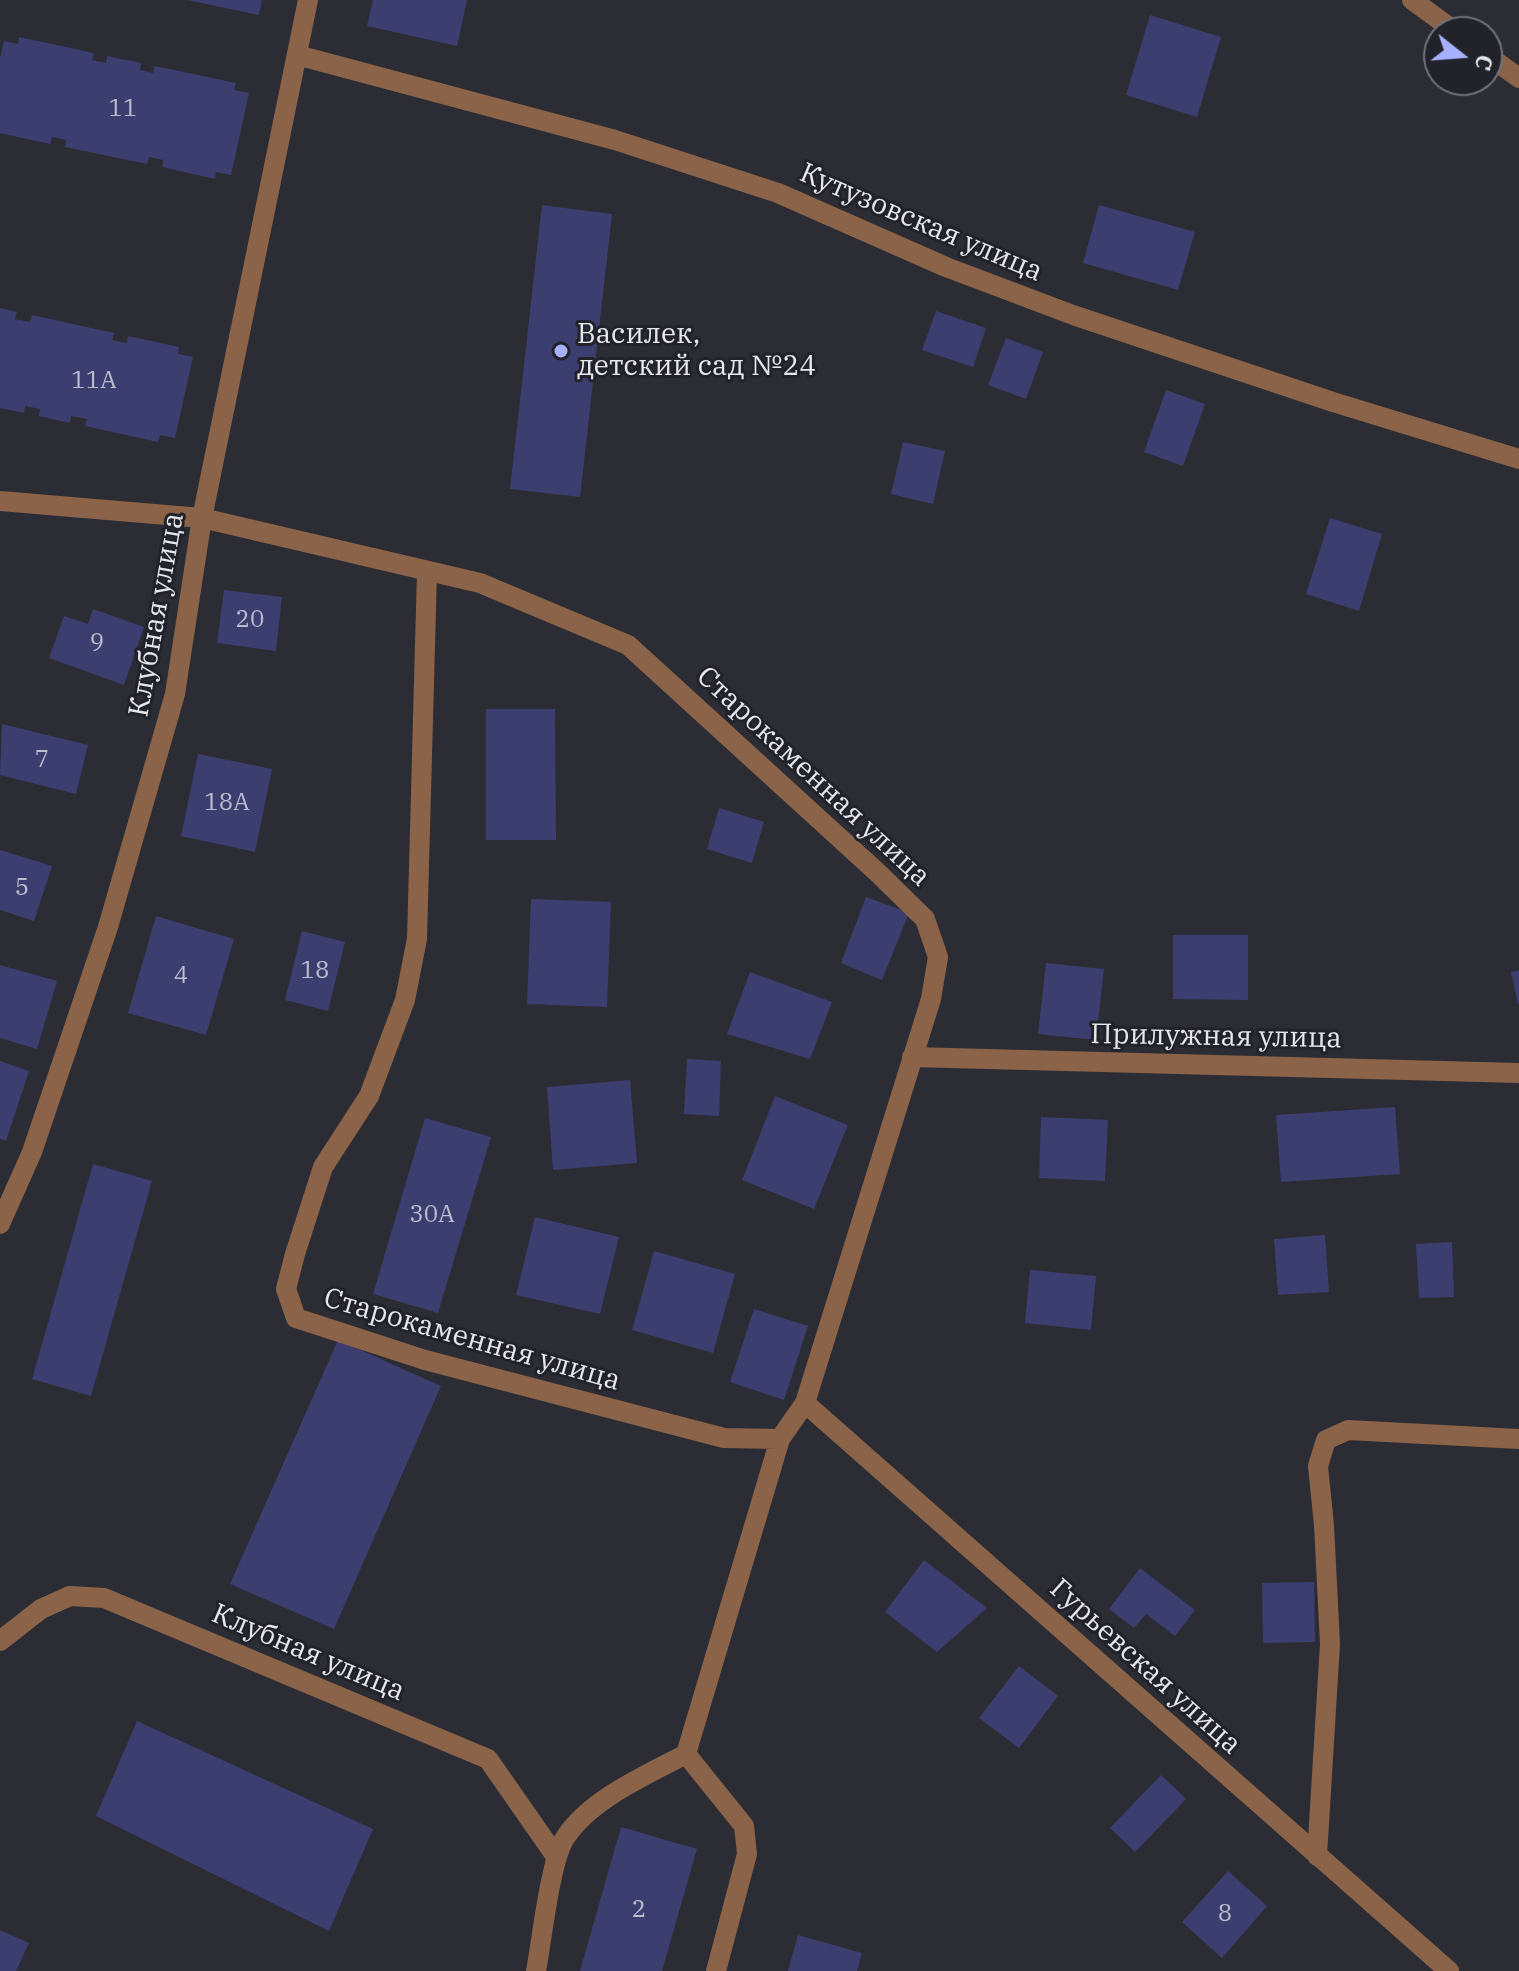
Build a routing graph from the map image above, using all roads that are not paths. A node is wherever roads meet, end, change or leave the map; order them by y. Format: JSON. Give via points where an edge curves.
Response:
{"nodes":[{"id":1,"x":308,"y":0,"type":"edge"},
{"id":2,"x":1412,"y":0,"type":"edge"},
{"id":3,"x":1434,"y":16,"type":"edge"},
{"id":4,"x":297,"y":55,"type":"junction"},
{"id":5,"x":1519,"y":459,"type":"edge"},
{"id":6,"x":0,"y":501,"type":"edge"},
{"id":7,"x":202,"y":518,"type":"junction"},
{"id":8,"x":427,"y":572,"type":"junction"},
{"id":9,"x":912,"y":1057,"type":"junction"},
{"id":10,"x":1519,"y":1073,"type":"edge"},
{"id":11,"x":0,"y":1224,"type":"edge"},
{"id":12,"x":805,"y":1403,"type":"junction"},
{"id":13,"x":780,"y":1439,"type":"junction"},
{"id":14,"x":1519,"y":1439,"type":"edge"},
{"id":15,"x":0,"y":1641,"type":"edge"},
{"id":16,"x":686,"y":1754,"type":"junction"},
{"id":17,"x":1317,"y":1856,"type":"junction"},
{"id":18,"x":557,"y":1858,"type":"junction"},
{"id":19,"x":536,"y":1971,"type":"edge"},
{"id":20,"x":716,"y":1971,"type":"edge"},
{"id":21,"x":1449,"y":1971,"type":"edge"}],
"edges":[{"from":1,"to":4,"type":"street","name":"Клубная улица"},
{"from":2,"to":3,"type":"street"},
{"from":4,"to":5,"type":"street","name":"Кутузовская улица","via":[[615,140],[763,188],[1073,315]]},
{"from":4,"to":7,"type":"street","name":"Клубная улица"},
{"from":6,"to":7,"type":"street","name":"Старокаменная улица"},
{"from":7,"to":8,"type":"street","name":"Старокаменная улица"},
{"from":7,"to":11,"type":"street","name":"Клубная улица","via":[[175,694],[150,782],[38,1137]]},
{"from":8,"to":9,"type":"street","name":"Старокаменная улица","via":[[480,583],[628,645],[925,919],[938,957]]},
{"from":8,"to":13,"type":"street","name":"Старокаменная улица","via":[[417,939],[405,1000],[369,1096],[323,1167],[300,1239],[286,1289],[296,1318],[425,1360],[724,1438]]},
{"from":9,"to":10,"type":"street","name":"Прилужная улица"},
{"from":9,"to":12,"type":"street","name":"Старокаменная улица"},
{"from":12,"to":13,"type":"street","name":"Старокаменная улица"},
{"from":12,"to":17,"type":"street","name":"Гурьевская улица"},
{"from":13,"to":16,"type":"street","name":"Старокаменная улица"},
{"from":14,"to":17,"type":"street","via":[[1348,1430],[1326,1440],[1318,1466],[1330,1644]]},
{"from":15,"to":18,"type":"street","name":"Клубная улица","via":[[41,1609],[70,1596],[104,1598],[488,1759]]},
{"from":16,"to":18,"type":"street","via":[[601,1800],[565,1838]]},
{"from":16,"to":20,"type":"street","via":[[744,1826],[747,1854]]},
{"from":17,"to":21,"type":"street","name":"Гурьевская улица"},
{"from":18,"to":19,"type":"street"}]}
